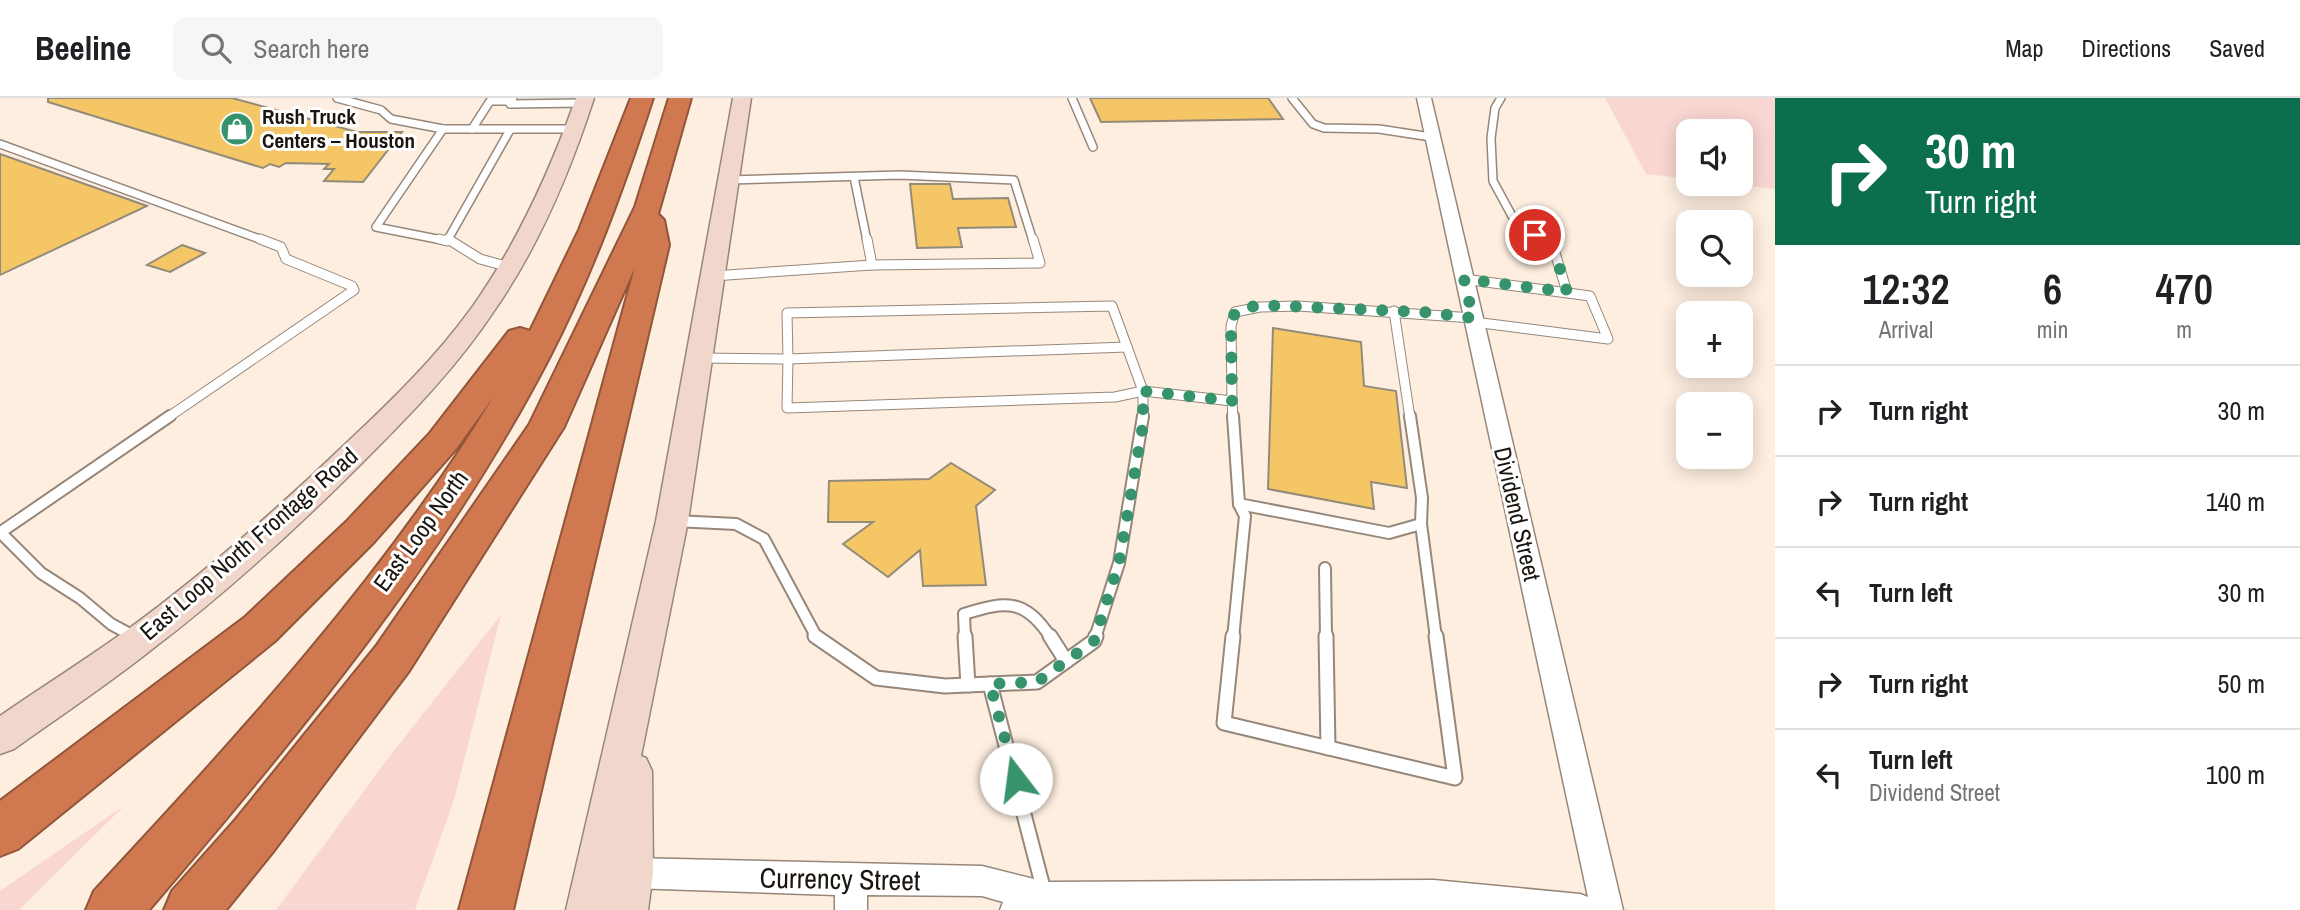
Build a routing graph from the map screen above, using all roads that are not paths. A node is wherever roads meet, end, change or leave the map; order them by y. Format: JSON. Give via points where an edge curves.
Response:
{"nodes":[{"id":1,"x":337,"y":98,"type":"edge"},
{"id":2,"x":479,"y":98,"type":"edge"},
{"id":3,"x":642,"y":98,"type":"edge"},
{"id":4,"x":680,"y":98,"type":"edge"},
{"id":5,"x":743,"y":98,"type":"edge"},
{"id":6,"x":1072,"y":98,"type":"edge"},
{"id":7,"x":1292,"y":98,"type":"edge"},
{"id":8,"x":1439,"y":98,"type":"edge"},
{"id":9,"x":1501,"y":98,"type":"edge"},
{"id":10,"x":513,"y":99,"type":"edge"},
{"id":11,"x":489,"y":101,"type":"junction"},
{"id":12,"x":581,"y":110,"type":"edge"},
{"id":13,"x":1428,"y":118,"type":"edge"},
{"id":14,"x":443,"y":129,"type":"junction"},
{"id":15,"x":472,"y":129,"type":"junction"},
{"id":16,"x":510,"y":130,"type":"junction"},
{"id":17,"x":0,"y":144,"type":"edge"},
{"id":18,"x":1093,"y":147,"type":"dead end"},
{"id":19,"x":854,"y":177,"type":"junction"},
{"id":20,"x":729,"y":180,"type":"junction"},
{"id":21,"x":648,"y":208,"type":"junction"},
{"id":22,"x":447,"y":241,"type":"junction"},
{"id":23,"x":584,"y":252,"type":"junction"},
{"id":24,"x":872,"y":265,"type":"junction"},
{"id":25,"x":509,"y":267,"type":"junction"},
{"id":26,"x":713,"y":276,"type":"junction"},
{"id":27,"x":1464,"y":279,"type":"junction"},
{"id":28,"x":1567,"y":292,"type":"junction"},
{"id":29,"x":1394,"y":311,"type":"junction"},
{"id":30,"x":1473,"y":320,"type":"junction"},
{"id":31,"x":1127,"y":347,"type":"junction"},
{"id":32,"x":699,"y":358,"type":"junction"},
{"id":33,"x":788,"y":359,"type":"junction"},
{"id":34,"x":1143,"y":391,"type":"junction"},
{"id":35,"x":1232,"y":401,"type":"junction"},
{"id":36,"x":1239,"y":505,"type":"junction"},
{"id":37,"x":672,"y":521,"type":"junction"},
{"id":38,"x":1421,"y":524,"type":"junction"},
{"id":39,"x":0,"y":532,"type":"edge"},
{"id":40,"x":1325,"y":568,"type":"dead end"},
{"id":41,"x":139,"y":640,"type":"junction"},
{"id":42,"x":1066,"y":661,"type":"junction"},
{"id":43,"x":990,"y":684,"type":"junction"},
{"id":44,"x":968,"y":685,"type":"junction"},
{"id":45,"x":633,"y":707,"type":"junction"},
{"id":46,"x":0,"y":737,"type":"edge"},
{"id":47,"x":1328,"y":748,"type":"junction"},
{"id":48,"x":0,"y":832,"type":"edge"},
{"id":49,"x":629,"y":891,"type":"edge"},
{"id":50,"x":851,"y":895,"type":"edge"},
{"id":51,"x":1046,"y":898,"type":"junction"},
{"id":52,"x":1438,"y":903,"type":"edge"},
{"id":53,"x":113,"y":910,"type":"edge"},
{"id":54,"x":191,"y":910,"type":"edge"},
{"id":55,"x":486,"y":910,"type":"edge"},
{"id":56,"x":588,"y":910,"type":"edge"},
{"id":57,"x":1016,"y":910,"type":"edge"},
{"id":58,"x":1580,"y":910,"type":"edge"},
{"id":59,"x":1607,"y":910,"type":"edge"}],
"edges":[{"from":1,"to":14,"type":"lane","via":[[381,110],[391,119]]},
{"from":2,"to":11,"type":"lane"},
{"from":3,"to":23,"type":"highway","name":"East Loop North"},
{"from":4,"to":21,"type":"highway","name":"East Loop North"},
{"from":5,"to":20,"type":"main road"},
{"from":6,"to":18,"type":"lane"},
{"from":7,"to":13,"type":"lane","via":[[1313,124],[1324,128],[1379,129]]},
{"from":8,"to":13,"type":"street"},
{"from":9,"to":28,"type":"lane","via":[[1491,138],[1493,181],[1518,227],[1552,243]]},
{"from":10,"to":11,"type":"lane"},
{"from":10,"to":12,"type":"lane","via":[[510,104]]},
{"from":11,"to":15,"type":"lane"},
{"from":12,"to":16,"type":"lane"},
{"from":12,"to":25,"type":"main road","name":"East Loop North Frontage Road"},
{"from":13,"to":27,"type":"street","name":"Dividend Street"},
{"from":14,"to":15,"type":"lane"},
{"from":14,"to":22,"type":"lane","via":[[376,227]]},
{"from":15,"to":16,"type":"lane"},
{"from":16,"to":22,"type":"lane"},
{"from":17,"to":39,"type":"lane","via":[[281,247],[286,259],[354,290]]},
{"from":19,"to":20,"type":"lane"},
{"from":19,"to":24,"type":"lane"},
{"from":19,"to":24,"type":"lane","via":[[1014,180],[1040,263]]},
{"from":20,"to":26,"type":"main road"},
{"from":21,"to":54,"type":"highway","name":"East Loop North","via":[[546,427],[487,520],[393,658]]},
{"from":21,"to":55,"type":"highway","via":[[655,245]]},
{"from":22,"to":25,"type":"lane","via":[[480,259]]},
{"from":23,"to":48,"type":"highway","via":[[443,441],[360,532],[260,629]]},
{"from":23,"to":53,"type":"highway","name":"East Loop North","via":[[487,437],[403,560],[240,766]]},
{"from":24,"to":26,"type":"lane"},
{"from":25,"to":41,"type":"main road","name":"East Loop North Frontage Road","via":[[466,332],[408,400],[304,503]]},
{"from":26,"to":32,"type":"main road"},
{"from":27,"to":28,"type":"lane"},
{"from":27,"to":30,"type":"street","name":"Dividend Street"},
{"from":28,"to":30,"type":"lane","via":[[1590,296],[1608,339]]},
{"from":29,"to":30,"type":"lane"},
{"from":29,"to":35,"type":"lane","via":[[1258,305],[1235,312],[1231,326]]},
{"from":29,"to":38,"type":"lane","via":[[1422,498]]},
{"from":30,"to":59,"type":"street","name":"Dividend Street"},
{"from":31,"to":33,"type":"lane"},
{"from":31,"to":33,"type":"lane","via":[[1112,306],[787,313]]},
{"from":31,"to":34,"type":"lane"},
{"from":32,"to":33,"type":"lane"},
{"from":32,"to":37,"type":"main road"},
{"from":33,"to":34,"type":"lane","via":[[787,408],[1115,397]]},
{"from":34,"to":35,"type":"lane"},
{"from":34,"to":42,"type":"lane","via":[[1143,425],[1119,563],[1094,641]]},
{"from":35,"to":36,"type":"lane"},
{"from":36,"to":38,"type":"lane","via":[[1389,533]]},
{"from":36,"to":47,"type":"lane","via":[[1245,516],[1224,723]]},
{"from":37,"to":44,"type":"lane","via":[[736,524],[764,539],[816,637],[876,678]]},
{"from":37,"to":45,"type":"main road"},
{"from":38,"to":47,"type":"lane","via":[[1455,778]]},
{"from":39,"to":41,"type":"lane","via":[[41,573]]},
{"from":40,"to":47,"type":"lane"},
{"from":41,"to":46,"type":"main road","name":"East Loop North Frontage Road"},
{"from":42,"to":43,"type":"lane","via":[[1037,682]]},
{"from":42,"to":44,"type":"lane","via":[[1029,610],[998,603],[964,614]]},
{"from":43,"to":44,"type":"lane"},
{"from":43,"to":51,"type":"lane"},
{"from":45,"to":49,"type":"main road"},
{"from":45,"to":56,"type":"main road"},
{"from":49,"to":50,"type":"street","name":"Currency Street"},
{"from":50,"to":51,"type":"street","name":"Currency Street","via":[[982,881]]},
{"from":51,"to":52,"type":"street","name":"Currency Street"},
{"from":51,"to":57,"type":"street","name":"Currency Street"},
{"from":52,"to":58,"type":"street","name":"Currency Street"}]}
